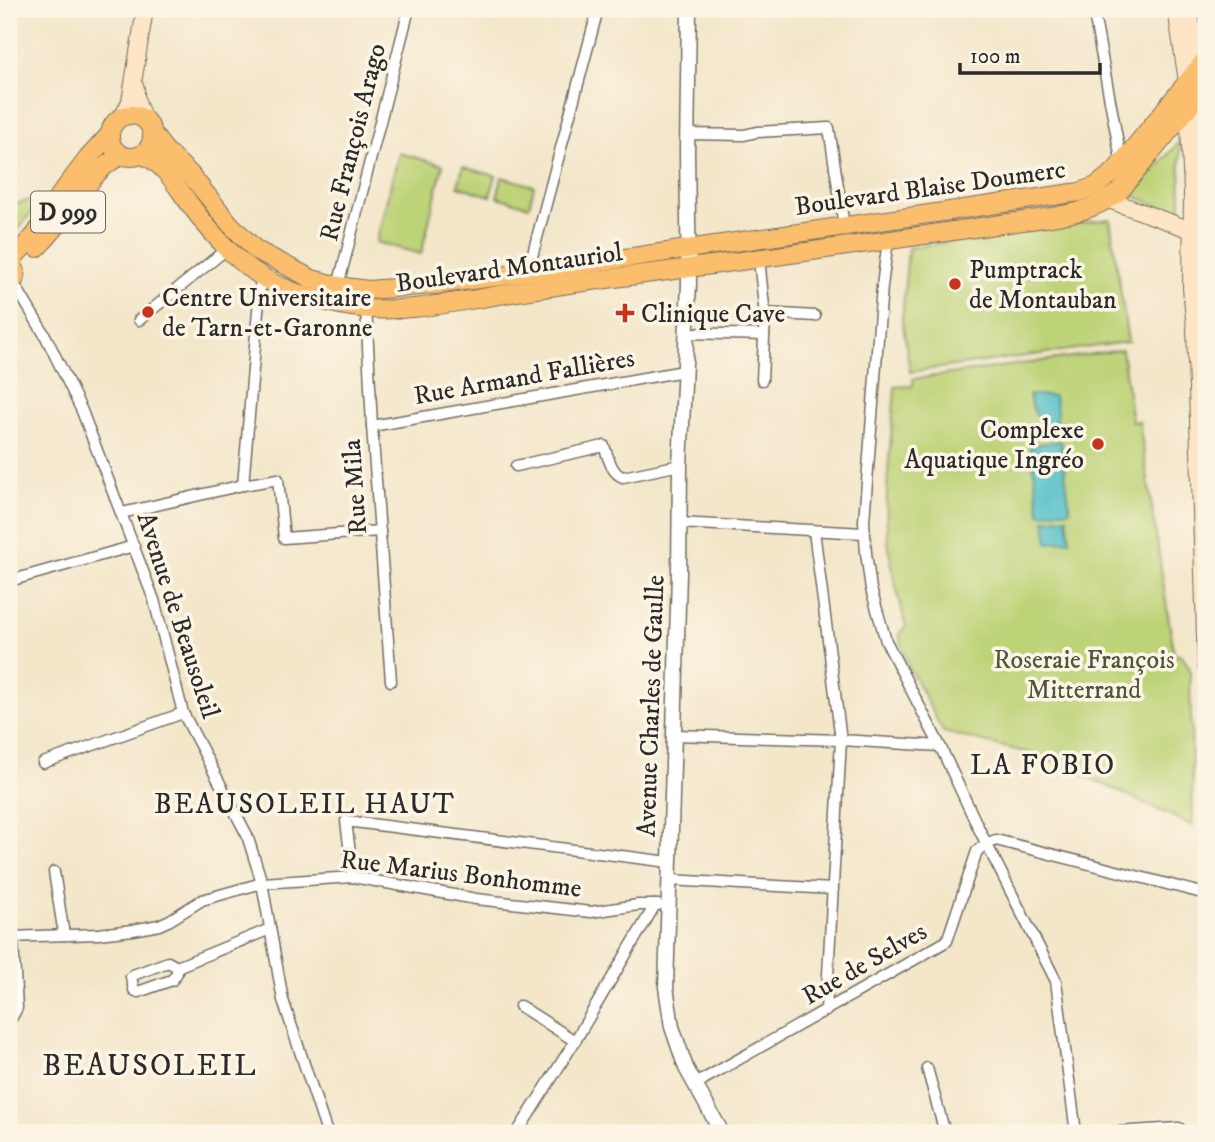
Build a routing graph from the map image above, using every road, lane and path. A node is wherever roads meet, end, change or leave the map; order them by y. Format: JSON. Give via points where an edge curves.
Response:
{"nodes":[{"id":1,"x":145,"y":9,"type":"edge"},
{"id":2,"x":409,"y":9,"type":"edge"},
{"id":3,"x":598,"y":9,"type":"edge"},
{"id":4,"x":689,"y":9,"type":"edge"},
{"id":5,"x":1093,"y":9,"type":"edge"},
{"id":6,"x":1185,"y":11,"type":"edge"},
{"id":7,"x":1206,"y":26,"type":"edge"},
{"id":8,"x":139,"y":47,"type":"junction"},
{"id":9,"x":1203,"y":63,"type":"edge"},
{"id":10,"x":1199,"y":87,"type":"edge"},
{"id":11,"x":1188,"y":108,"type":"junction"},
{"id":12,"x":121,"y":117,"type":"junction"},
{"id":13,"x":150,"y":128,"type":"junction"},
{"id":14,"x":687,"y":134,"type":"junction"},
{"id":15,"x":109,"y":135,"type":"junction"},
{"id":16,"x":142,"y":155,"type":"junction"},
{"id":17,"x":121,"y":156,"type":"junction"},
{"id":18,"x":1125,"y":160,"type":"junction"},
{"id":19,"x":1109,"y":200,"type":"junction"},
{"id":20,"x":844,"y":226,"type":"junction"},
{"id":21,"x":1201,"y":233,"type":"edge"},
{"id":22,"x":888,"y":240,"type":"junction"},
{"id":23,"x":228,"y":248,"type":"junction"},
{"id":24,"x":759,"y":258,"type":"junction"},
{"id":25,"x":688,"y":259,"type":"junction"},
{"id":26,"x":1204,"y":270,"type":"edge"},
{"id":27,"x":11,"y":271,"type":"edge"},
{"id":28,"x":531,"y":271,"type":"junction"},
{"id":29,"x":261,"y":275,"type":"junction"},
{"id":30,"x":338,"y":286,"type":"junction"},
{"id":31,"x":368,"y":290,"type":"junction"},
{"id":32,"x":366,"y":309,"type":"junction"},
{"id":33,"x":764,"y":313,"type":"junction"},
{"id":34,"x":815,"y":316,"type":"dead end"},
{"id":35,"x":139,"y":320,"type":"dead end"},
{"id":36,"x":1195,"y":328,"type":"junction"},
{"id":37,"x":686,"y":332,"type":"junction"},
{"id":38,"x":762,"y":335,"type":"junction"},
{"id":39,"x":684,"y":371,"type":"junction"},
{"id":40,"x":762,"y":380,"type":"dead end"},
{"id":41,"x":372,"y":426,"type":"junction"},
{"id":42,"x":680,"y":465,"type":"junction"},
{"id":43,"x":516,"y":466,"type":"dead end"},
{"id":44,"x":243,"y":485,"type":"junction"},
{"id":45,"x":121,"y":513,"type":"junction"},
{"id":46,"x":679,"y":523,"type":"junction"},
{"id":47,"x":814,"y":530,"type":"junction"},
{"id":48,"x":380,"y":531,"type":"junction"},
{"id":49,"x":864,"y":533,"type":"junction"},
{"id":50,"x":134,"y":546,"type":"junction"},
{"id":51,"x":9,"y":581,"type":"edge"},
{"id":52,"x":1206,"y":666,"type":"edge"},
{"id":53,"x":391,"y":681,"type":"dead end"},
{"id":54,"x":183,"y":713,"type":"junction"},
{"id":55,"x":674,"y":735,"type":"junction"},
{"id":56,"x":841,"y":740,"type":"junction"},
{"id":57,"x":940,"y":746,"type":"junction"},
{"id":58,"x":43,"y":763,"type":"dead end"},
{"id":59,"x":986,"y":844,"type":"junction"},
{"id":60,"x":669,"y":862,"type":"junction"},
{"id":61,"x":54,"y":872,"type":"dead end"},
{"id":62,"x":353,"y":877,"type":"junction"},
{"id":63,"x":669,"y":880,"type":"junction"},
{"id":64,"x":262,"y":883,"type":"junction"},
{"id":65,"x":833,"y":889,"type":"junction"},
{"id":66,"x":1206,"y":894,"type":"edge"},
{"id":67,"x":661,"y":905,"type":"junction"},
{"id":68,"x":9,"y":916,"type":"edge"},
{"id":69,"x":270,"y":929,"type":"junction"},
{"id":70,"x":64,"y":935,"type":"junction"},
{"id":71,"x":10,"y":937,"type":"edge"},
{"id":72,"x":177,"y":967,"type":"dead end"},
{"id":73,"x":520,"y":1006,"type":"dead end"},
{"id":74,"x":825,"y":1011,"type":"junction"},
{"id":75,"x":9,"y":1018,"type":"edge"},
{"id":76,"x":575,"y":1041,"type":"junction"},
{"id":77,"x":927,"y":1069,"type":"dead end"},
{"id":78,"x":696,"y":1086,"type":"junction"},
{"id":79,"x":327,"y":1133,"type":"edge"},
{"id":80,"x":517,"y":1133,"type":"edge"},
{"id":81,"x":722,"y":1133,"type":"edge"},
{"id":82,"x":945,"y":1133,"type":"edge"},
{"id":83,"x":1076,"y":1133,"type":"edge"},
{"id":84,"x":1102,"y":1133,"type":"edge"},
{"id":85,"x":1179,"y":1133,"type":"edge"}],
"edges":[{"from":1,"to":8,"type":"main road"},
{"from":2,"to":30,"type":"street","name":"Rue François Arago"},
{"from":3,"to":28,"type":"street"},
{"from":4,"to":14,"type":"street","name":"Avenue Charles de Gaulle"},
{"from":5,"to":18,"type":"street","via":[[1120,154]]},
{"from":6,"to":7,"type":"main road"},
{"from":6,"to":9,"type":"main road"},
{"from":6,"to":10,"type":"main road"},
{"from":8,"to":12,"type":"main road","via":[[130,102]]},
{"from":8,"to":13,"type":"main road","via":[[135,98]]},
{"from":9,"to":10,"type":"main road","name":"Boulevard Blaise Doumerc"},
{"from":10,"to":11,"type":"main road","name":"Boulevard Blaise Doumerc"},
{"from":10,"to":18,"type":"main road","name":"Boulevard Blaise Doumerc"},
{"from":10,"to":21,"type":"main road","via":[[1205,190]]},
{"from":11,"to":19,"type":"main road","name":"Boulevard Blaise Doumerc","via":[[1137,173]]},
{"from":11,"to":21,"type":"main road"},
{"from":12,"to":13,"type":"main road","via":[[138,116]]},
{"from":12,"to":15,"type":"main road"},
{"from":13,"to":16,"type":"main road","via":[[152,142]]},
{"from":13,"to":30,"type":"main road","name":"Boulevard Montauriol","via":[[256,250],[312,279]]},
{"from":14,"to":20,"type":"street","via":[[829,128]]},
{"from":14,"to":25,"type":"street","name":"Avenue Charles de Gaulle"},
{"from":15,"to":17,"type":"main road"},
{"from":15,"to":27,"type":"main road","number":"D 999","via":[[53,204]]},
{"from":16,"to":17,"type":"main road"},
{"from":16,"to":23,"type":"main road","name":"Boulevard Montauriol","via":[[163,169]]},
{"from":17,"to":27,"type":"main road","number":"D 999","via":[[99,170],[60,222]]},
{"from":18,"to":20,"type":"main road","name":"Boulevard Blaise Doumerc","via":[[1096,186],[1080,192]]},
{"from":19,"to":21,"type":"main road"},
{"from":19,"to":22,"type":"main road","name":"Boulevard Blaise Doumerc","via":[[1059,216]]},
{"from":20,"to":25,"type":"main road","name":"Boulevard Blaise Doumerc"},
{"from":21,"to":26,"type":"main road"},
{"from":21,"to":36,"type":"main road","via":[[1191,288]]},
{"from":22,"to":24,"type":"main road","name":"Boulevard Blaise Doumerc"},
{"from":22,"to":49,"type":"street"},
{"from":23,"to":29,"type":"main road","name":"Boulevard Montauriol"},
{"from":23,"to":35,"type":"street"},
{"from":24,"to":25,"type":"main road","name":"Boulevard Blaise Doumerc"},
{"from":24,"to":33,"type":"street"},
{"from":25,"to":28,"type":"main road","name":"Boulevard Montauriol"},
{"from":25,"to":32,"type":"main road","name":"Boulevard Montauriol","via":[[579,283],[431,306]]},
{"from":25,"to":37,"type":"street","name":"Avenue Charles de Gaulle"},
{"from":26,"to":36,"type":"main road"},
{"from":27,"to":45,"type":"street","name":"Avenue de Beausoleil","via":[[74,392]]},
{"from":28,"to":31,"type":"main road","name":"Boulevard Montauriol"},
{"from":29,"to":32,"type":"main road","name":"Boulevard Montauriol","via":[[308,297]]},
{"from":29,"to":44,"type":"street"},
{"from":30,"to":31,"type":"main road","name":"Boulevard Montauriol"},
{"from":31,"to":32,"type":"street","name":"Rue Mila"},
{"from":32,"to":41,"type":"street","name":"Rue Mila"},
{"from":33,"to":34,"type":"street"},
{"from":33,"to":38,"type":"street"},
{"from":36,"to":52,"type":"main road"},
{"from":37,"to":38,"type":"street"},
{"from":37,"to":39,"type":"street","name":"Avenue Charles de Gaulle"},
{"from":38,"to":40,"type":"street"},
{"from":39,"to":41,"type":"street","name":"Rue Armand Fallières"},
{"from":39,"to":42,"type":"street","name":"Avenue Charles de Gaulle"},
{"from":41,"to":48,"type":"street","name":"Rue Mila"},
{"from":42,"to":43,"type":"street","via":[[623,478],[604,446]]},
{"from":42,"to":46,"type":"street","name":"Avenue Charles de Gaulle"},
{"from":44,"to":45,"type":"street"},
{"from":44,"to":48,"type":"street","via":[[278,479],[284,538]]},
{"from":45,"to":50,"type":"street","name":"Avenue de Beausoleil"},
{"from":46,"to":47,"type":"street"},
{"from":46,"to":55,"type":"street","name":"Avenue Charles de Gaulle"},
{"from":47,"to":49,"type":"street"},
{"from":47,"to":56,"type":"street"},
{"from":48,"to":53,"type":"street","name":"Rue Mila"},
{"from":49,"to":57,"type":"street","via":[[871,589],[886,641]]},
{"from":50,"to":51,"type":"street"},
{"from":50,"to":54,"type":"street","name":"Avenue de Beausoleil","via":[[154,600]]},
{"from":54,"to":58,"type":"street"},
{"from":54,"to":64,"type":"street","name":"Avenue de Beausoleil","via":[[247,835]]},
{"from":55,"to":56,"type":"street"},
{"from":55,"to":60,"type":"street","name":"Avenue Charles de Gaulle"},
{"from":56,"to":57,"type":"street"},
{"from":56,"to":65,"type":"street"},
{"from":57,"to":59,"type":"street"},
{"from":59,"to":66,"type":"street","via":[[996,840]]},
{"from":59,"to":74,"type":"street","name":"Rue de Selves","via":[[977,852],[947,942]]},
{"from":59,"to":83,"type":"street","via":[[1056,981]]},
{"from":60,"to":62,"type":"street","via":[[346,821]]},
{"from":60,"to":63,"type":"street","name":"Avenue Charles de Gaulle"},
{"from":61,"to":70,"type":"street"},
{"from":62,"to":64,"type":"street","name":"Rue Marius Bonhomme"},
{"from":62,"to":67,"type":"street","name":"Rue Marius Bonhomme","via":[[476,899],[590,912]]},
{"from":63,"to":65,"type":"street"},
{"from":63,"to":67,"type":"street","name":"Avenue Charles de Gaulle"},
{"from":64,"to":69,"type":"street","name":"Avenue de Beausoleil"},
{"from":64,"to":70,"type":"street","name":"Rue Marius Bonhomme","via":[[202,901],[159,925]]},
{"from":65,"to":74,"type":"street"},
{"from":67,"to":76,"type":"street"},
{"from":67,"to":78,"type":"street","name":"Avenue Charles de Gaulle","via":[[672,1027]]},
{"from":68,"to":71,"type":"street"},
{"from":69,"to":72,"type":"street"},
{"from":69,"to":79,"type":"street","name":"Avenue de Beausoleil","via":[[283,1000]]},
{"from":70,"to":71,"type":"street","name":"Rue Marius Bonhomme"},
{"from":71,"to":75,"type":"street","via":[[17,1008]]},
{"from":73,"to":76,"type":"street"},
{"from":74,"to":78,"type":"street","name":"Rue de Selves"},
{"from":76,"to":80,"type":"street"},
{"from":77,"to":82,"type":"street"},
{"from":78,"to":81,"type":"street","name":"Avenue Charles de Gaulle"},
{"from":84,"to":85,"type":"street","via":[[1179,1128]]}]}
